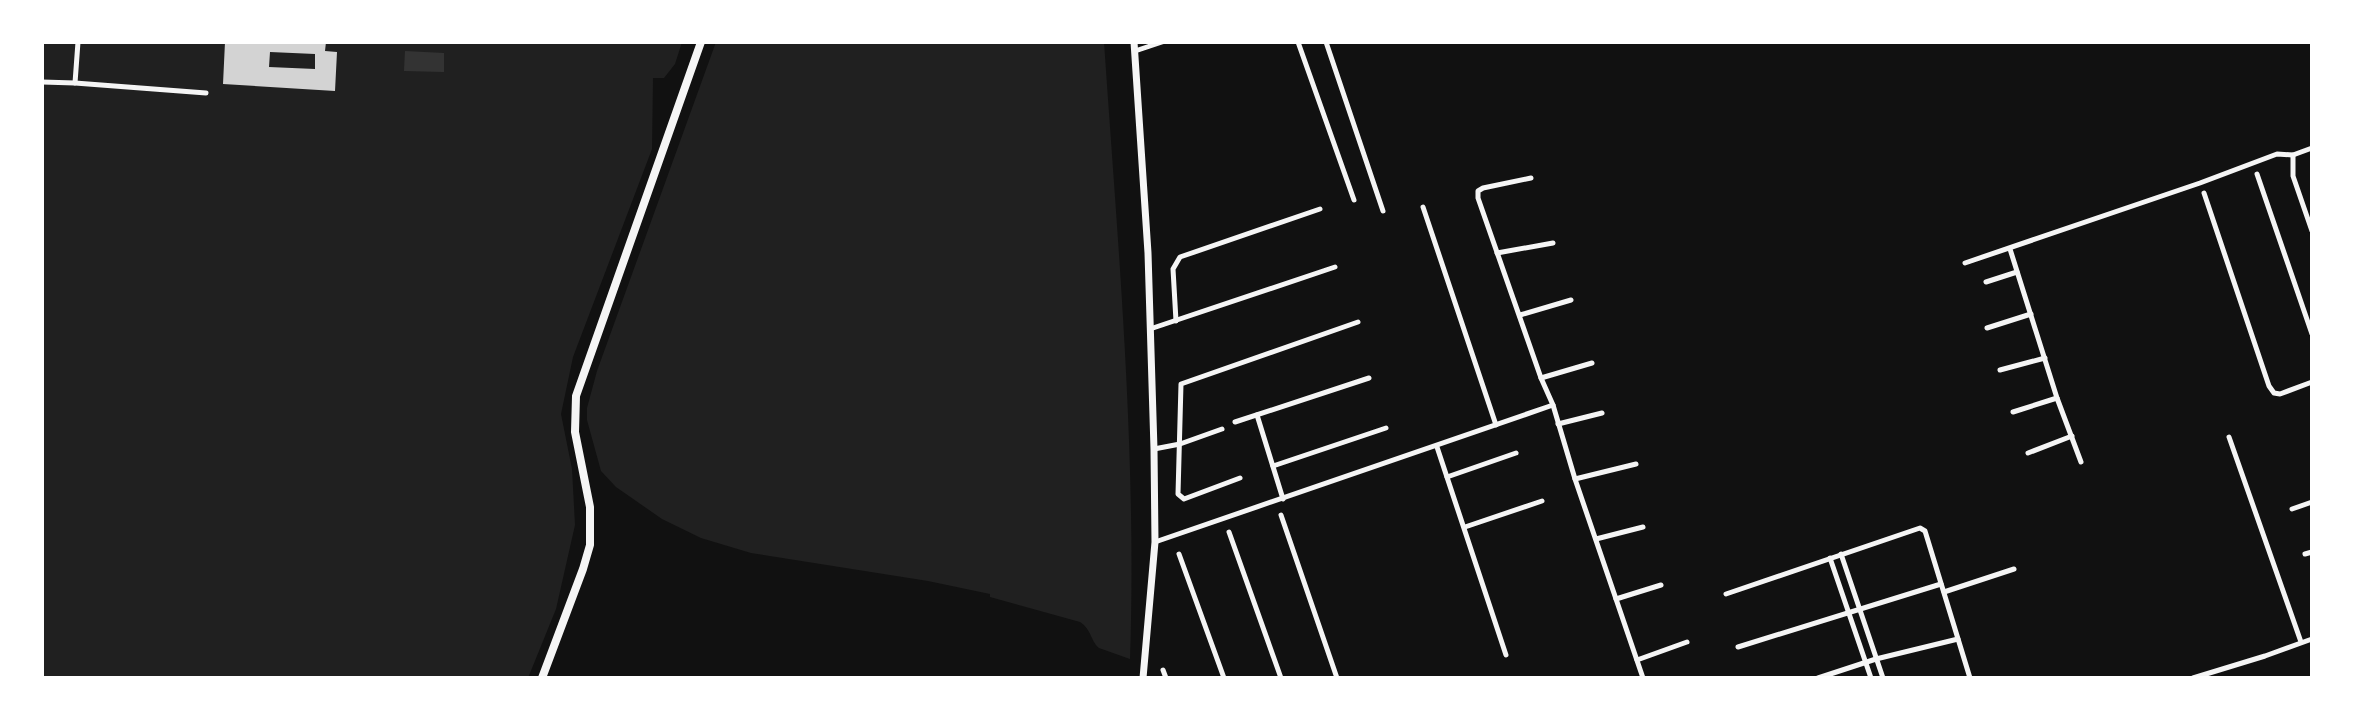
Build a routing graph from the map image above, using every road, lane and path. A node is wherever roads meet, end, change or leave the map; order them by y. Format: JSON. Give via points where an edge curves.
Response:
{"nodes":[{"id":1,"x":78,"y":42,"type":"edge"},
{"id":2,"x":701,"y":42,"type":"edge"},
{"id":3,"x":1134,"y":42,"type":"edge"},
{"id":4,"x":1162,"y":42,"type":"edge"},
{"id":5,"x":1298,"y":42,"type":"edge"},
{"id":6,"x":1326,"y":42,"type":"edge"},
{"id":7,"x":1135,"y":51,"type":"junction"},
{"id":8,"x":42,"y":82,"type":"edge"},
{"id":9,"x":75,"y":83,"type":"junction"},
{"id":10,"x":206,"y":93,"type":"dead end"},
{"id":11,"x":2312,"y":148,"type":"edge"},
{"id":12,"x":2293,"y":155,"type":"junction"},
{"id":13,"x":2257,"y":174,"type":"dead end"},
{"id":14,"x":1531,"y":178,"type":"dead end"},
{"id":15,"x":2204,"y":192,"type":"dead end"},
{"id":16,"x":1354,"y":200,"type":"dead end"},
{"id":17,"x":1423,"y":207,"type":"dead end"},
{"id":18,"x":1320,"y":209,"type":"dead end"},
{"id":19,"x":1382,"y":211,"type":"dead end"},
{"id":20,"x":2312,"y":231,"type":"edge"},
{"id":21,"x":1553,"y":243,"type":"dead end"},
{"id":22,"x":2010,"y":249,"type":"junction"},
{"id":23,"x":1497,"y":253,"type":"junction"},
{"id":24,"x":1965,"y":263,"type":"dead end"},
{"id":25,"x":1335,"y":267,"type":"dead end"},
{"id":26,"x":2017,"y":272,"type":"junction"},
{"id":27,"x":1986,"y":282,"type":"dead end"},
{"id":28,"x":1571,"y":300,"type":"dead end"},
{"id":29,"x":2031,"y":314,"type":"junction"},
{"id":30,"x":1520,"y":315,"type":"junction"},
{"id":31,"x":1176,"y":321,"type":"junction"},
{"id":32,"x":1358,"y":323,"type":"dead end"},
{"id":33,"x":1987,"y":328,"type":"dead end"},
{"id":34,"x":1150,"y":330,"type":"junction"},
{"id":35,"x":2312,"y":334,"type":"edge"},
{"id":36,"x":2045,"y":358,"type":"junction"},
{"id":37,"x":1592,"y":363,"type":"dead end"},
{"id":38,"x":2000,"y":370,"type":"dead end"},
{"id":39,"x":1369,"y":378,"type":"dead end"},
{"id":40,"x":1541,"y":378,"type":"junction"},
{"id":41,"x":2312,"y":382,"type":"edge"},
{"id":42,"x":2057,"y":398,"type":"junction"},
{"id":43,"x":1553,"y":405,"type":"junction"},
{"id":44,"x":2013,"y":412,"type":"dead end"},
{"id":45,"x":1602,"y":413,"type":"dead end"},
{"id":46,"x":1256,"y":415,"type":"junction"},
{"id":47,"x":1235,"y":422,"type":"dead end"},
{"id":48,"x":1558,"y":424,"type":"junction"},
{"id":49,"x":1496,"y":425,"type":"junction"},
{"id":50,"x":1386,"y":428,"type":"dead end"},
{"id":51,"x":1222,"y":429,"type":"dead end"},
{"id":52,"x":2072,"y":436,"type":"junction"},
{"id":53,"x":2229,"y":437,"type":"dead end"},
{"id":54,"x":1180,"y":444,"type":"junction"},
{"id":55,"x":1437,"y":447,"type":"junction"},
{"id":56,"x":1154,"y":449,"type":"junction"},
{"id":57,"x":1516,"y":453,"type":"dead end"},
{"id":58,"x":2028,"y":453,"type":"dead end"},
{"id":59,"x":2081,"y":462,"type":"dead end"},
{"id":60,"x":1636,"y":464,"type":"dead end"},
{"id":61,"x":1273,"y":466,"type":"junction"},
{"id":62,"x":1447,"y":477,"type":"junction"},
{"id":63,"x":1240,"y":478,"type":"dead end"},
{"id":64,"x":1575,"y":479,"type":"junction"},
{"id":65,"x":1283,"y":499,"type":"junction"},
{"id":66,"x":1542,"y":501,"type":"dead end"},
{"id":67,"x":2312,"y":502,"type":"edge"},
{"id":68,"x":2292,"y":509,"type":"dead end"},
{"id":69,"x":1281,"y":515,"type":"dead end"},
{"id":70,"x":1465,"y":527,"type":"junction"},
{"id":71,"x":1643,"y":527,"type":"dead end"},
{"id":72,"x":1229,"y":532,"type":"dead end"},
{"id":73,"x":1596,"y":539,"type":"junction"},
{"id":74,"x":1155,"y":542,"type":"junction"},
{"id":75,"x":2312,"y":552,"type":"edge"},
{"id":76,"x":1179,"y":554,"type":"dead end"},
{"id":77,"x":1841,"y":554,"type":"junction"},
{"id":78,"x":2305,"y":554,"type":"dead end"},
{"id":79,"x":1830,"y":558,"type":"junction"},
{"id":80,"x":2014,"y":569,"type":"dead end"},
{"id":81,"x":1941,"y":584,"type":"junction"},
{"id":82,"x":1661,"y":585,"type":"dead end"},
{"id":83,"x":1944,"y":592,"type":"junction"},
{"id":84,"x":1726,"y":594,"type":"dead end"},
{"id":85,"x":1616,"y":599,"type":"junction"},
{"id":86,"x":1859,"y":609,"type":"junction"},
{"id":87,"x":1850,"y":612,"type":"junction"},
{"id":88,"x":1958,"y":639,"type":"junction"},
{"id":89,"x":2312,"y":639,"type":"edge"},
{"id":90,"x":1687,"y":642,"type":"dead end"},
{"id":91,"x":2301,"y":642,"type":"junction"},
{"id":92,"x":1738,"y":647,"type":"dead end"},
{"id":93,"x":1506,"y":655,"type":"dead end"},
{"id":94,"x":1637,"y":660,"type":"junction"},
{"id":95,"x":1876,"y":660,"type":"junction"},
{"id":96,"x":1866,"y":663,"type":"junction"},
{"id":97,"x":1163,"y":670,"type":"dead end"},
{"id":98,"x":542,"y":678,"type":"edge"},
{"id":99,"x":1143,"y":678,"type":"edge"},
{"id":100,"x":1166,"y":678,"type":"edge"},
{"id":101,"x":1224,"y":678,"type":"edge"},
{"id":102,"x":1281,"y":678,"type":"edge"},
{"id":103,"x":1337,"y":678,"type":"edge"},
{"id":104,"x":1643,"y":678,"type":"edge"},
{"id":105,"x":1818,"y":678,"type":"edge"},
{"id":106,"x":1871,"y":678,"type":"edge"},
{"id":107,"x":1883,"y":678,"type":"edge"},
{"id":108,"x":1970,"y":678,"type":"edge"},
{"id":109,"x":2193,"y":678,"type":"edge"}],
"edges":[{"from":1,"to":9,"type":"street"},
{"from":2,"to":98,"type":"main road","via":[[576,396],[575,432],[590,507],[590,545]]},
{"from":3,"to":7,"type":"main road"},
{"from":4,"to":7,"type":"street"},
{"from":5,"to":16,"type":"street"},
{"from":6,"to":19,"type":"street"},
{"from":7,"to":34,"type":"main road"},
{"from":8,"to":9,"type":"street"},
{"from":9,"to":10,"type":"street"},
{"from":11,"to":12,"type":"street"},
{"from":12,"to":20,"type":"street","via":[[2293,176]]},
{"from":12,"to":22,"type":"street","via":[[2277,154]]},
{"from":13,"to":35,"type":"street"},
{"from":14,"to":23,"type":"street","via":[[1478,191]]},
{"from":15,"to":41,"type":"street","via":[[2269,386],[2280,394]]},
{"from":17,"to":49,"type":"street"},
{"from":18,"to":31,"type":"street","via":[[1180,257],[1173,270]]},
{"from":21,"to":23,"type":"street"},
{"from":22,"to":24,"type":"street"},
{"from":22,"to":26,"type":"street"},
{"from":23,"to":30,"type":"street"},
{"from":25,"to":31,"type":"street"},
{"from":26,"to":27,"type":"street"},
{"from":26,"to":29,"type":"street"},
{"from":28,"to":30,"type":"street"},
{"from":29,"to":33,"type":"street"},
{"from":29,"to":36,"type":"street"},
{"from":30,"to":40,"type":"street"},
{"from":31,"to":34,"type":"street"},
{"from":32,"to":54,"type":"street","via":[[1181,384]]},
{"from":34,"to":56,"type":"main road"},
{"from":36,"to":38,"type":"street"},
{"from":36,"to":42,"type":"street"},
{"from":37,"to":40,"type":"street"},
{"from":39,"to":46,"type":"street"},
{"from":40,"to":43,"type":"street"},
{"from":42,"to":44,"type":"street"},
{"from":42,"to":52,"type":"street"},
{"from":43,"to":48,"type":"street"},
{"from":43,"to":49,"type":"street"},
{"from":45,"to":48,"type":"street"},
{"from":46,"to":47,"type":"street"},
{"from":46,"to":61,"type":"street"},
{"from":48,"to":64,"type":"street"},
{"from":49,"to":55,"type":"street"},
{"from":50,"to":61,"type":"street"},
{"from":51,"to":54,"type":"street"},
{"from":52,"to":58,"type":"street"},
{"from":52,"to":59,"type":"street"},
{"from":53,"to":91,"type":"street"},
{"from":54,"to":56,"type":"street"},
{"from":54,"to":63,"type":"street","via":[[1178,494],[1184,499]]},
{"from":55,"to":62,"type":"street"},
{"from":55,"to":65,"type":"street"},
{"from":56,"to":74,"type":"main road"},
{"from":57,"to":62,"type":"street"},
{"from":60,"to":64,"type":"street"},
{"from":61,"to":65,"type":"street"},
{"from":62,"to":70,"type":"street"},
{"from":64,"to":73,"type":"street"},
{"from":65,"to":74,"type":"street"},
{"from":66,"to":70,"type":"street"},
{"from":67,"to":68,"type":"street"},
{"from":69,"to":103,"type":"street"},
{"from":70,"to":93,"type":"street"},
{"from":71,"to":73,"type":"street"},
{"from":72,"to":102,"type":"street"},
{"from":73,"to":85,"type":"street"},
{"from":74,"to":99,"type":"main road"},
{"from":75,"to":78,"type":"street"},
{"from":76,"to":101,"type":"street"},
{"from":77,"to":79,"type":"street"},
{"from":77,"to":81,"type":"street","via":[[1920,528],[1925,531]]},
{"from":77,"to":86,"type":"street"},
{"from":79,"to":84,"type":"street"},
{"from":79,"to":87,"type":"street"},
{"from":80,"to":83,"type":"street"},
{"from":81,"to":83,"type":"street"},
{"from":81,"to":86,"type":"street"},
{"from":82,"to":85,"type":"street"},
{"from":83,"to":88,"type":"street"},
{"from":85,"to":94,"type":"street"},
{"from":86,"to":87,"type":"street"},
{"from":86,"to":95,"type":"street"},
{"from":87,"to":92,"type":"street"},
{"from":87,"to":96,"type":"street"},
{"from":88,"to":95,"type":"street"},
{"from":88,"to":108,"type":"street"},
{"from":89,"to":91,"type":"street"},
{"from":90,"to":94,"type":"street"},
{"from":91,"to":109,"type":"street"},
{"from":94,"to":104,"type":"street"},
{"from":95,"to":96,"type":"street"},
{"from":95,"to":107,"type":"street"},
{"from":96,"to":105,"type":"street"},
{"from":96,"to":106,"type":"street"},
{"from":97,"to":100,"type":"street"}]}
